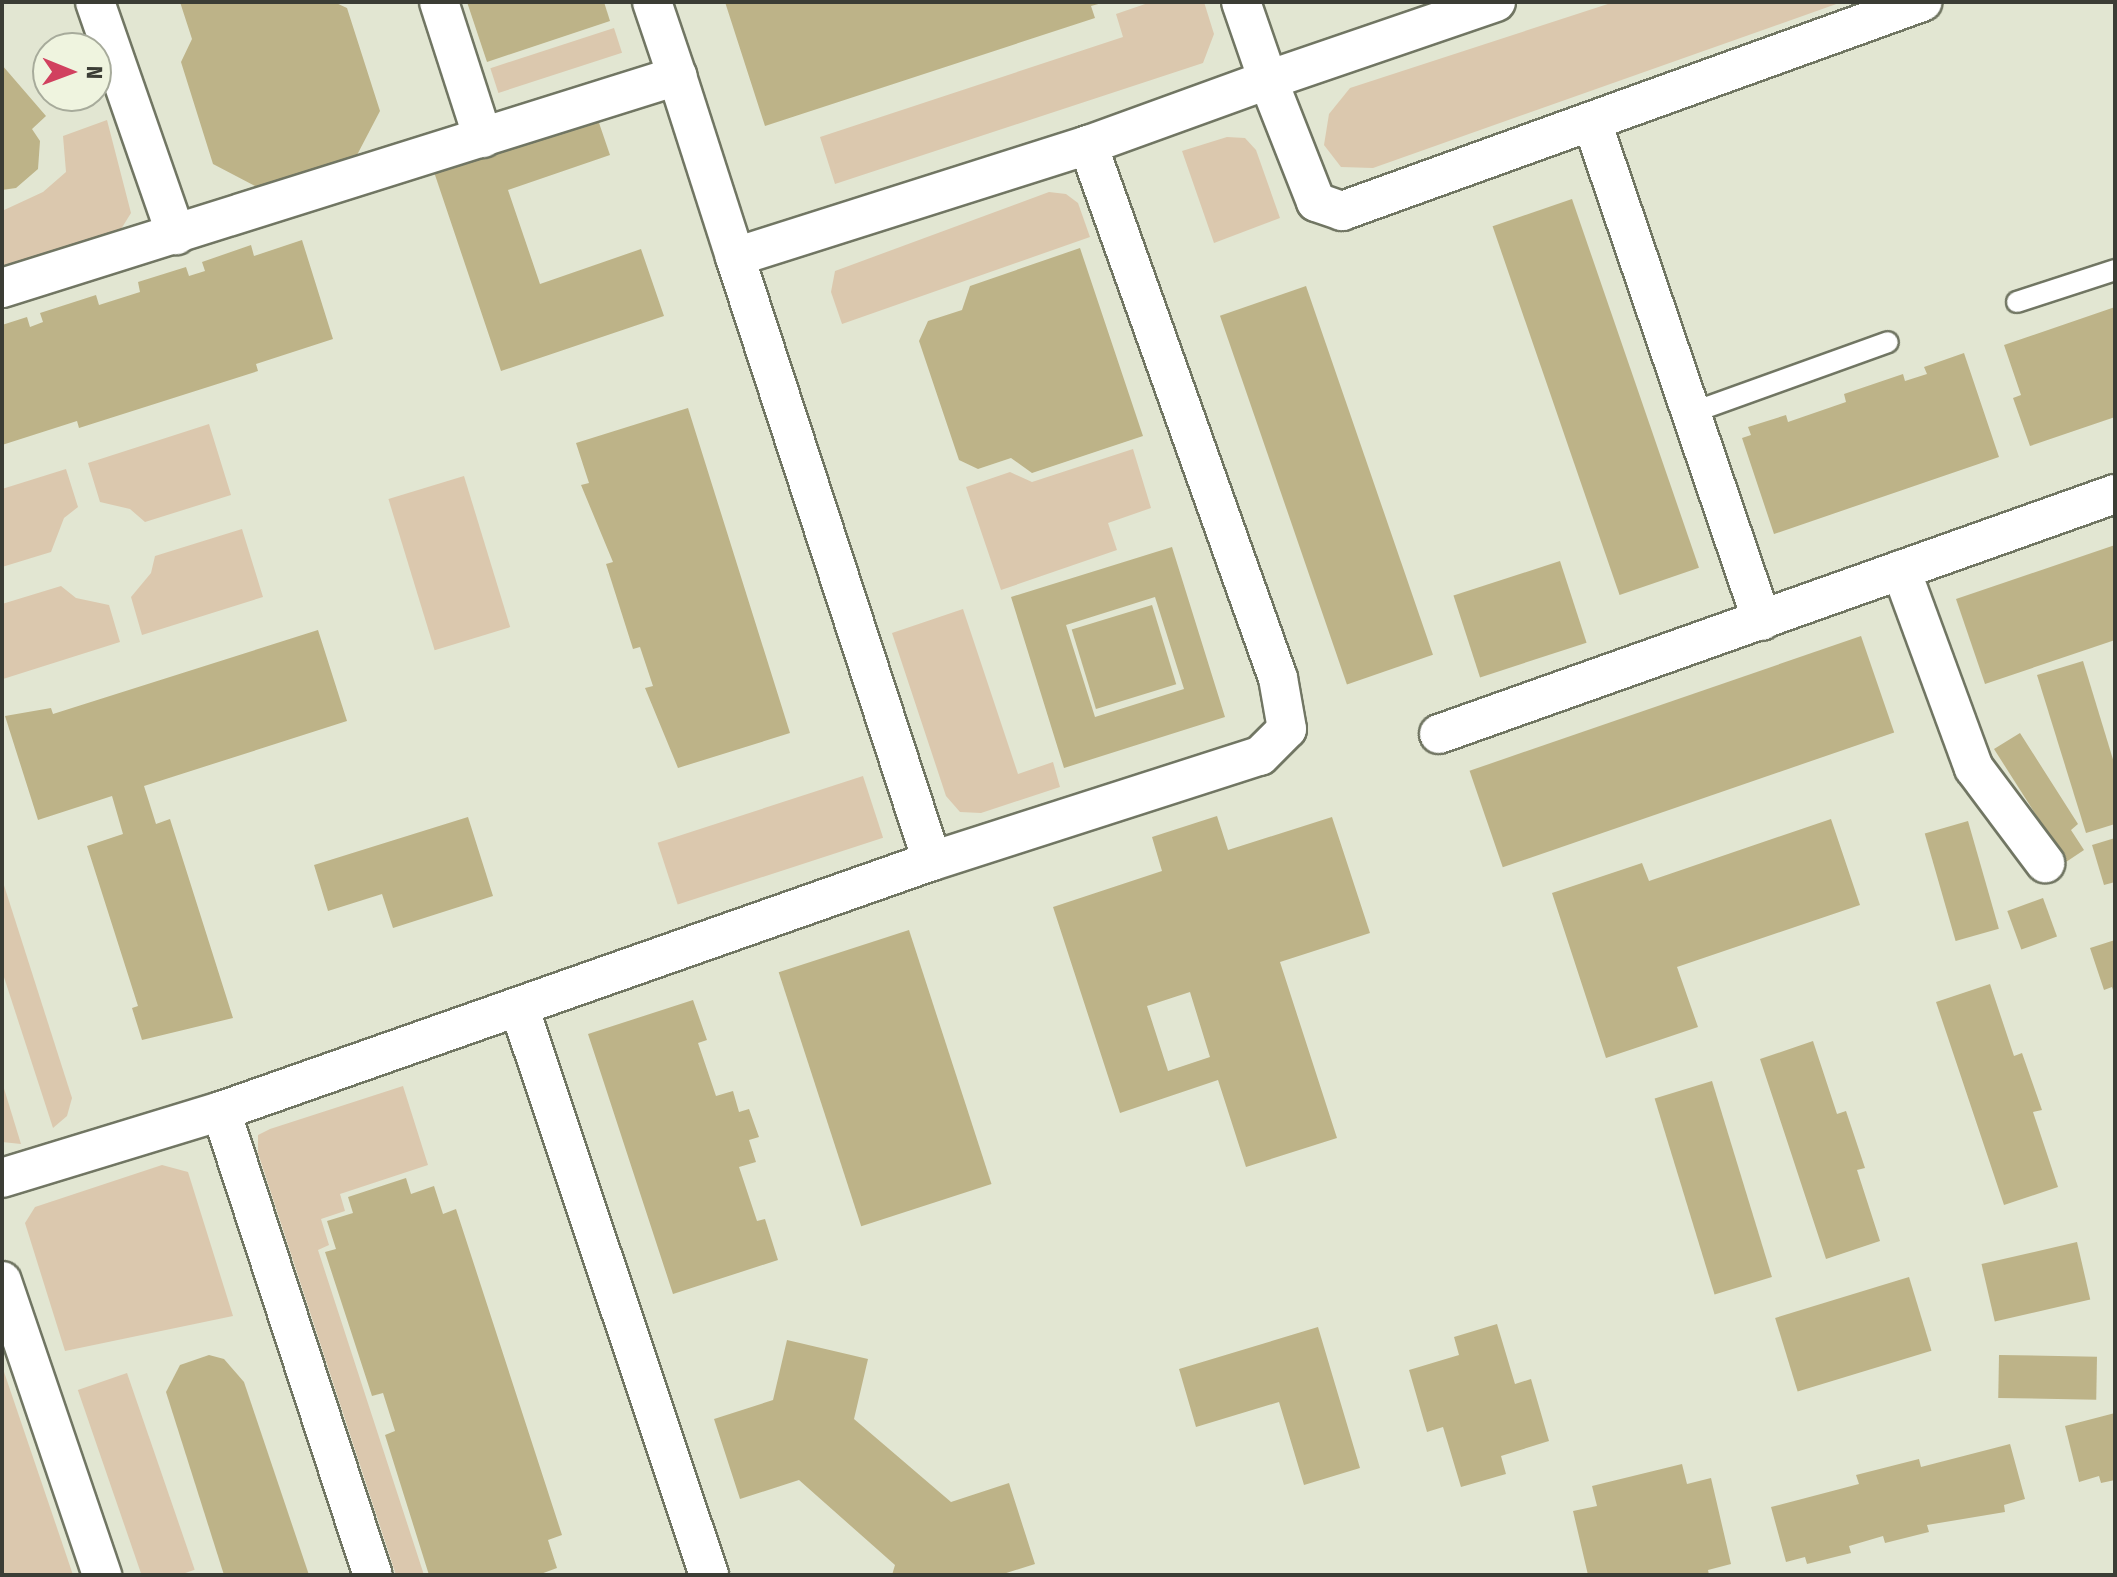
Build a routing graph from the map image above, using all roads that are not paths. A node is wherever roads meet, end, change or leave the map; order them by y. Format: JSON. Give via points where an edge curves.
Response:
{"nodes":[{"id":1,"x":95,"y":2,"type":"edge"},
{"id":2,"x":439,"y":2,"type":"edge"},
{"id":3,"x":652,"y":2,"type":"edge"},
{"id":4,"x":1241,"y":2,"type":"edge"},
{"id":5,"x":1496,"y":2,"type":"edge"},
{"id":6,"x":1922,"y":2,"type":"edge"},
{"id":7,"x":677,"y":76,"type":"junction"},
{"id":8,"x":1268,"y":80,"type":"junction"},
{"id":9,"x":1592,"y":122,"type":"junction"},
{"id":10,"x":483,"y":138,"type":"junction"},
{"id":11,"x":1088,"y":145,"type":"junction"},
{"id":12,"x":176,"y":235,"type":"junction"},
{"id":13,"x":735,"y":257,"type":"junction"},
{"id":14,"x":2115,"y":270,"type":"edge"},
{"id":15,"x":2,"y":288,"type":"edge"},
{"id":16,"x":2017,"y":302,"type":"dead end"},
{"id":17,"x":1888,"y":342,"type":"dead end"},
{"id":18,"x":1691,"y":413,"type":"junction"},
{"id":19,"x":2115,"y":494,"type":"edge"},
{"id":20,"x":1901,"y":570,"type":"junction"},
{"id":21,"x":1762,"y":621,"type":"junction"},
{"id":22,"x":1439,"y":734,"type":"dead end"},
{"id":23,"x":932,"y":861,"type":"junction"},
{"id":24,"x":2045,"y":863,"type":"dead end"},
{"id":25,"x":520,"y":1010,"type":"junction"},
{"id":26,"x":221,"y":1111,"type":"junction"},
{"id":27,"x":2,"y":1178,"type":"edge"},
{"id":28,"x":2,"y":1281,"type":"edge"},
{"id":29,"x":102,"y":1575,"type":"edge"},
{"id":30,"x":373,"y":1575,"type":"edge"},
{"id":31,"x":709,"y":1575,"type":"edge"}],
"edges":[{"from":1,"to":12,"type":"street"},
{"from":2,"to":10,"type":"street"},
{"from":3,"to":7,"type":"street"},
{"from":4,"to":8,"type":"street"},
{"from":5,"to":8,"type":"street"},
{"from":6,"to":9,"type":"street"},
{"from":7,"to":10,"type":"street"},
{"from":7,"to":13,"type":"street"},
{"from":8,"to":9,"type":"street","via":[[1316,202],[1342,211]]},
{"from":8,"to":11,"type":"street"},
{"from":9,"to":18,"type":"street"},
{"from":10,"to":12,"type":"street"},
{"from":11,"to":13,"type":"street"},
{"from":11,"to":23,"type":"street","via":[[1278,678],[1287,729],[1260,756]]},
{"from":12,"to":15,"type":"street"},
{"from":13,"to":23,"type":"street"},
{"from":14,"to":16,"type":"lane"},
{"from":17,"to":18,"type":"lane"},
{"from":18,"to":21,"type":"street"},
{"from":19,"to":20,"type":"street"},
{"from":20,"to":21,"type":"street"},
{"from":20,"to":24,"type":"street","via":[[1974,768]]},
{"from":21,"to":22,"type":"street"},
{"from":23,"to":25,"type":"street"},
{"from":25,"to":26,"type":"street"},
{"from":25,"to":31,"type":"street"},
{"from":26,"to":27,"type":"street"},
{"from":26,"to":30,"type":"street"},
{"from":28,"to":29,"type":"street"}]}
